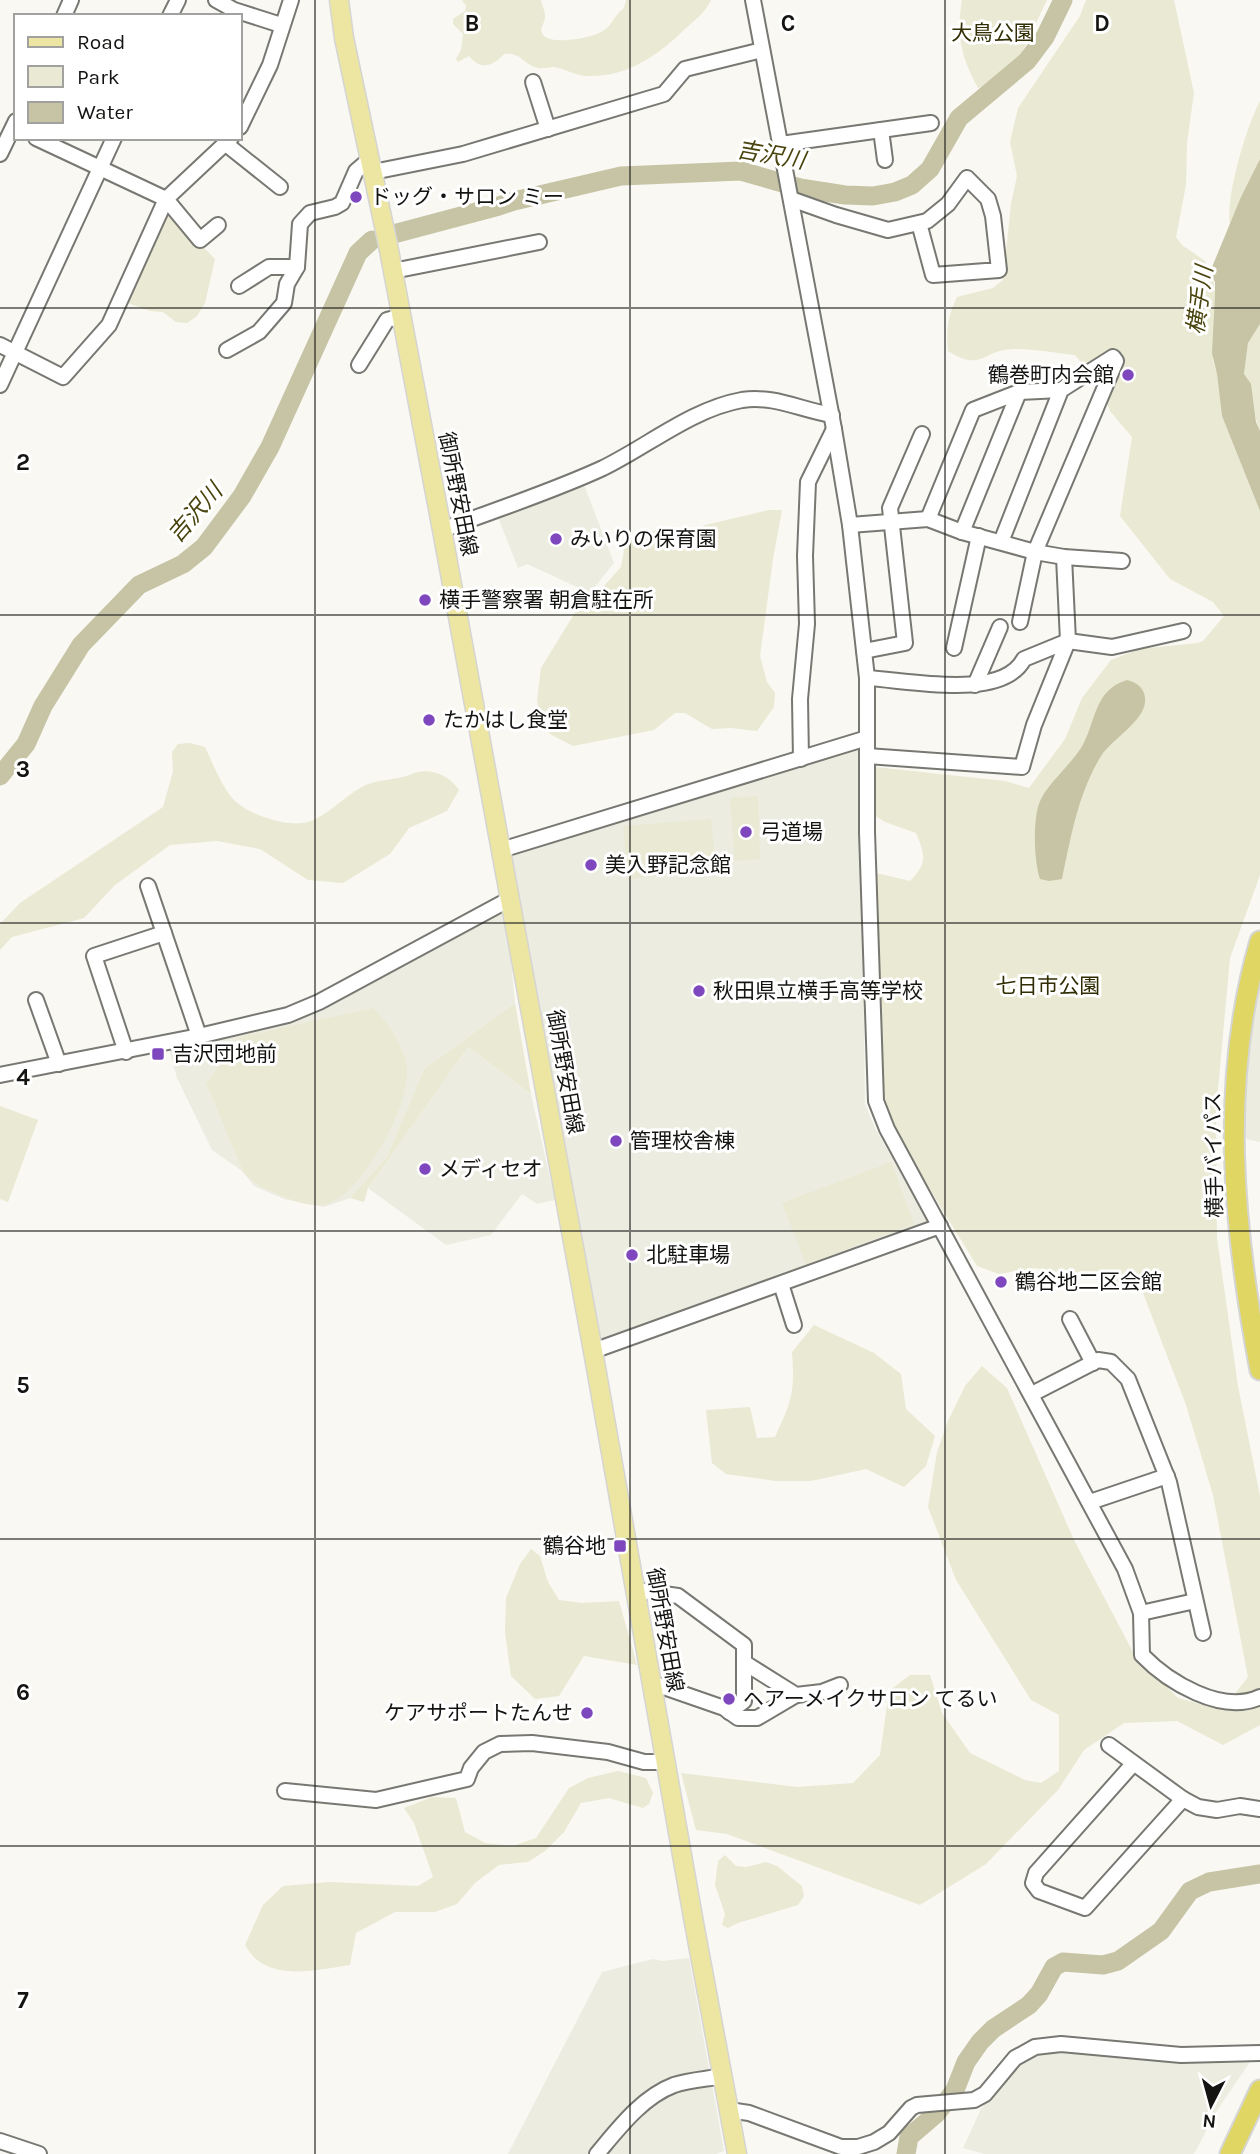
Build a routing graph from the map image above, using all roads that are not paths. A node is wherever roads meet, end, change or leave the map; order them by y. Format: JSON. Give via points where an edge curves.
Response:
{"nodes":[{"id":1,"x":216,"y":0,"type":"edge"},
{"id":2,"x":290,"y":0,"type":"edge"},
{"id":3,"x":339,"y":0,"type":"edge"},
{"id":4,"x":753,"y":0,"type":"edge"},
{"id":5,"x":281,"y":25,"type":"junction"},
{"id":6,"x":762,"y":50,"type":"junction"},
{"id":7,"x":533,"y":82,"type":"dead end"},
{"id":8,"x":242,"y":123,"type":"edge"},
{"id":9,"x":931,"y":123,"type":"dead end"},
{"id":10,"x":11,"y":125,"type":"edge"},
{"id":11,"x":548,"y":129,"type":"junction"},
{"id":12,"x":881,"y":130,"type":"junction"},
{"id":13,"x":40,"y":140,"type":"edge"},
{"id":14,"x":113,"y":140,"type":"edge"},
{"id":15,"x":228,"y":141,"type":"edge"},
{"id":16,"x":780,"y":144,"type":"junction"},
{"id":17,"x":0,"y":154,"type":"edge"},
{"id":18,"x":885,"y":160,"type":"dead end"},
{"id":19,"x":371,"y":165,"type":"junction"},
{"id":20,"x":100,"y":169,"type":"junction"},
{"id":21,"x":280,"y":187,"type":"dead end"},
{"id":22,"x":166,"y":199,"type":"junction"},
{"id":23,"x":791,"y":199,"type":"junction"},
{"id":24,"x":919,"y":223,"type":"junction"},
{"id":25,"x":218,"y":225,"type":"dead end"},
{"id":26,"x":539,"y":242,"type":"dead end"},
{"id":27,"x":297,"y":267,"type":"junction"},
{"id":28,"x":393,"y":271,"type":"junction"},
{"id":29,"x":239,"y":286,"type":"dead end"},
{"id":30,"x":401,"y":316,"type":"junction"},
{"id":31,"x":0,"y":345,"type":"edge"},
{"id":32,"x":227,"y":351,"type":"dead end"},
{"id":33,"x":15,"y":352,"type":"junction"},
{"id":34,"x":359,"y":365,"type":"dead end"},
{"id":35,"x":0,"y":386,"type":"edge"},
{"id":36,"x":1061,"y":390,"type":"junction"},
{"id":37,"x":1019,"y":392,"type":"junction"},
{"id":38,"x":833,"y":422,"type":"junction"},
{"id":39,"x":922,"y":435,"type":"dead end"},
{"id":40,"x":928,"y":519,"type":"junction"},
{"id":41,"x":892,"y":522,"type":"junction"},
{"id":42,"x":850,"y":525,"type":"junction"},
{"id":43,"x":442,"y":530,"type":"junction"},
{"id":44,"x":962,"y":532,"type":"junction"},
{"id":45,"x":979,"y":537,"type":"junction"},
{"id":46,"x":1001,"y":542,"type":"junction"},
{"id":47,"x":1035,"y":552,"type":"junction"},
{"id":48,"x":1063,"y":557,"type":"junction"},
{"id":49,"x":1122,"y":561,"type":"dead end"},
{"id":50,"x":1020,"y":622,"type":"dead end"},
{"id":51,"x":1000,"y":627,"type":"dead end"},
{"id":52,"x":1183,"y":631,"type":"dead end"},
{"id":53,"x":1069,"y":641,"type":"junction"},
{"id":54,"x":954,"y":648,"type":"dead end"},
{"id":55,"x":864,"y":651,"type":"junction"},
{"id":56,"x":867,"y":678,"type":"junction"},
{"id":57,"x":975,"y":685,"type":"junction"},
{"id":58,"x":867,"y":738,"type":"junction"},
{"id":59,"x":866,"y":756,"type":"junction"},
{"id":60,"x":801,"y":759,"type":"junction"},
{"id":61,"x":501,"y":850,"type":"junction"},
{"id":62,"x":148,"y":887,"type":"dead end"},
{"id":63,"x":510,"y":899,"type":"junction"},
{"id":64,"x":164,"y":933,"type":"junction"},
{"id":65,"x":1260,"y":941,"type":"edge"},
{"id":66,"x":36,"y":1000,"type":"dead end"},
{"id":67,"x":199,"y":1036,"type":"junction"},
{"id":68,"x":126,"y":1052,"type":"junction"},
{"id":69,"x":59,"y":1064,"type":"junction"},
{"id":70,"x":0,"y":1075,"type":"edge"},
{"id":71,"x":940,"y":1226,"type":"junction"},
{"id":72,"x":781,"y":1284,"type":"junction"},
{"id":73,"x":1070,"y":1320,"type":"dead end"},
{"id":74,"x":794,"y":1325,"type":"dead end"},
{"id":75,"x":593,"y":1351,"type":"junction"},
{"id":76,"x":1093,"y":1363,"type":"junction"},
{"id":77,"x":1260,"y":1370,"type":"edge"},
{"id":78,"x":1032,"y":1394,"type":"junction"},
{"id":79,"x":1167,"y":1476,"type":"junction"},
{"id":80,"x":1090,"y":1502,"type":"junction"},
{"id":81,"x":635,"y":1590,"type":"junction"},
{"id":82,"x":1195,"y":1601,"type":"junction"},
{"id":83,"x":1141,"y":1613,"type":"junction"},
{"id":84,"x":1203,"y":1633,"type":"dead end"},
{"id":85,"x":745,"y":1663,"type":"junction"},
{"id":86,"x":652,"y":1683,"type":"junction"},
{"id":87,"x":839,"y":1685,"type":"dead end"},
{"id":88,"x":796,"y":1695,"type":"junction"},
{"id":89,"x":1260,"y":1697,"type":"edge"},
{"id":90,"x":729,"y":1712,"type":"junction"},
{"id":91,"x":1109,"y":1745,"type":"dead end"},
{"id":92,"x":665,"y":1762,"type":"junction"},
{"id":93,"x":1133,"y":1764,"type":"junction"},
{"id":94,"x":285,"y":1791,"type":"dead end"},
{"id":95,"x":1183,"y":1799,"type":"junction"},
{"id":96,"x":1260,"y":1809,"type":"edge"},
{"id":97,"x":1260,"y":2053,"type":"edge"},
{"id":98,"x":723,"y":2076,"type":"junction"},
{"id":99,"x":1260,"y":2090,"type":"edge"},
{"id":100,"x":729,"y":2110,"type":"junction"},
{"id":101,"x":0,"y":2141,"type":"edge"},
{"id":102,"x":736,"y":2147,"type":"edge"},
{"id":103,"x":38,"y":2154,"type":"edge"},
{"id":104,"x":597,"y":2154,"type":"edge"},
{"id":105,"x":1230,"y":2154,"type":"edge"}],
"edges":[{"from":1,"to":5,"type":"street"},
{"from":2,"to":5,"type":"street"},
{"from":3,"to":19,"type":"main road","name":"御所野安田線"},
{"from":4,"to":6,"type":"street"},
{"from":5,"to":8,"type":"street","via":[[270,65]]},
{"from":6,"to":11,"type":"street","via":[[685,69],[664,94]]},
{"from":6,"to":16,"type":"street"},
{"from":7,"to":11,"type":"street"},
{"from":9,"to":12,"type":"street"},
{"from":10,"to":17,"type":"street"},
{"from":11,"to":19,"type":"street","via":[[463,154]]},
{"from":12,"to":16,"type":"street"},
{"from":12,"to":18,"type":"street"},
{"from":13,"to":20,"type":"street"},
{"from":14,"to":20,"type":"street"},
{"from":15,"to":21,"type":"street"},
{"from":15,"to":22,"type":"street"},
{"from":16,"to":23,"type":"street"},
{"from":19,"to":27,"type":"street","via":[[356,171],[342,203],[310,213],[300,224]]},
{"from":19,"to":28,"type":"main road","name":"御所野安田線"},
{"from":20,"to":22,"type":"street"},
{"from":20,"to":33,"type":"street"},
{"from":22,"to":25,"type":"street","via":[[200,240]]},
{"from":22,"to":33,"type":"street","via":[[109,325],[63,377]]},
{"from":23,"to":24,"type":"street","via":[[888,230]]},
{"from":23,"to":38,"type":"street"},
{"from":24,"to":24,"type":"street","via":[[948,204],[967,178],[988,199],[999,270],[933,275]]},
{"from":26,"to":28,"type":"street"},
{"from":27,"to":29,"type":"street","via":[[269,267]]},
{"from":27,"to":32,"type":"street","via":[[284,303],[259,332]]},
{"from":28,"to":30,"type":"main road","name":"御所野安田線"},
{"from":30,"to":34,"type":"street","via":[[387,320]]},
{"from":30,"to":43,"type":"main road","name":"御所野安田線"},
{"from":31,"to":33,"type":"street"},
{"from":33,"to":35,"type":"street"},
{"from":36,"to":37,"type":"street"},
{"from":36,"to":46,"type":"street"},
{"from":36,"to":47,"type":"street","via":[[1113,357],[1116,361]]},
{"from":37,"to":40,"type":"street","via":[[973,410]]},
{"from":37,"to":44,"type":"street"},
{"from":38,"to":42,"type":"street"},
{"from":38,"to":43,"type":"street","via":[[786,402],[741,401],[705,412],[602,468]]},
{"from":38,"to":60,"type":"street","via":[[808,482]]},
{"from":39,"to":41,"type":"street","via":[[891,508]]},
{"from":40,"to":41,"type":"street"},
{"from":40,"to":44,"type":"street"},
{"from":41,"to":42,"type":"street"},
{"from":41,"to":55,"type":"street","via":[[905,643]]},
{"from":42,"to":55,"type":"street"},
{"from":43,"to":61,"type":"main road","name":"御所野安田線"},
{"from":44,"to":45,"type":"street"},
{"from":45,"to":46,"type":"street"},
{"from":45,"to":54,"type":"street"},
{"from":46,"to":47,"type":"street"},
{"from":47,"to":48,"type":"street"},
{"from":47,"to":50,"type":"street"},
{"from":48,"to":49,"type":"street"},
{"from":48,"to":53,"type":"street"},
{"from":51,"to":57,"type":"street"},
{"from":52,"to":53,"type":"street","via":[[1112,647]]},
{"from":53,"to":57,"type":"street","via":[[1024,659],[1018,670]]},
{"from":53,"to":59,"type":"street","via":[[1022,766]]},
{"from":55,"to":56,"type":"street"},
{"from":56,"to":57,"type":"street"},
{"from":56,"to":58,"type":"street"},
{"from":58,"to":59,"type":"street"},
{"from":58,"to":60,"type":"street"},
{"from":59,"to":71,"type":"street","via":[[876,1101]]},
{"from":60,"to":61,"type":"street"},
{"from":61,"to":63,"type":"main road","name":"御所野安田線"},
{"from":62,"to":64,"type":"street"},
{"from":63,"to":67,"type":"street","via":[[319,1002],[288,1015]]},
{"from":63,"to":75,"type":"main road","name":"御所野安田線"},
{"from":64,"to":67,"type":"street"},
{"from":64,"to":68,"type":"street","via":[[94,956]]},
{"from":65,"to":77,"type":"highway","name":"横手バイパス","via":[[1240,1027],[1233,1144],[1239,1241]]},
{"from":66,"to":69,"type":"street"},
{"from":67,"to":68,"type":"street"},
{"from":68,"to":69,"type":"street"},
{"from":69,"to":70,"type":"street"},
{"from":71,"to":72,"type":"street"},
{"from":71,"to":78,"type":"street"},
{"from":72,"to":74,"type":"street"},
{"from":72,"to":75,"type":"street"},
{"from":73,"to":76,"type":"street"},
{"from":75,"to":81,"type":"main road","name":"御所野安田線"},
{"from":76,"to":78,"type":"street"},
{"from":76,"to":79,"type":"street","via":[[1111,1362],[1128,1380]]},
{"from":78,"to":80,"type":"street"},
{"from":79,"to":80,"type":"street"},
{"from":79,"to":82,"type":"street"},
{"from":80,"to":83,"type":"street","via":[[1125,1569]]},
{"from":81,"to":85,"type":"street","via":[[678,1596],[744,1645]]},
{"from":81,"to":86,"type":"main road","name":"御所野安田線"},
{"from":82,"to":83,"type":"street"},
{"from":82,"to":84,"type":"street"},
{"from":83,"to":89,"type":"street","via":[[1142,1655],[1159,1673],[1221,1700],[1240,1703]]},
{"from":85,"to":88,"type":"street"},
{"from":85,"to":90,"type":"street","via":[[744,1701]]},
{"from":86,"to":90,"type":"street"},
{"from":86,"to":92,"type":"main road","name":"御所野安田線"},
{"from":87,"to":88,"type":"street"},
{"from":88,"to":90,"type":"street","via":[[757,1718],[738,1718]]},
{"from":91,"to":93,"type":"street"},
{"from":92,"to":94,"type":"street","via":[[532,1743],[500,1744],[484,1752],[467,1779],[376,1800]]},
{"from":92,"to":98,"type":"main road","name":"御所野安田線"},
{"from":93,"to":95,"type":"street"},
{"from":93,"to":95,"type":"street","via":[[1036,1873],[1033,1883],[1039,1891],[1086,1908]]},
{"from":95,"to":96,"type":"street","via":[[1217,1810]]},
{"from":97,"to":100,"type":"street","via":[[1181,2055],[1061,2043],[1035,2047],[1015,2058],[985,2094],[974,2100],[917,2105],[890,2133],[858,2147],[841,2147]]},
{"from":98,"to":100,"type":"main road","name":"御所野安田線"},
{"from":98,"to":104,"type":"street","via":[[674,2085],[655,2096],[625,2120]]},
{"from":99,"to":105,"type":"highway"},
{"from":100,"to":102,"type":"main road","name":"御所野安田線"},
{"from":101,"to":103,"type":"street"}]}
